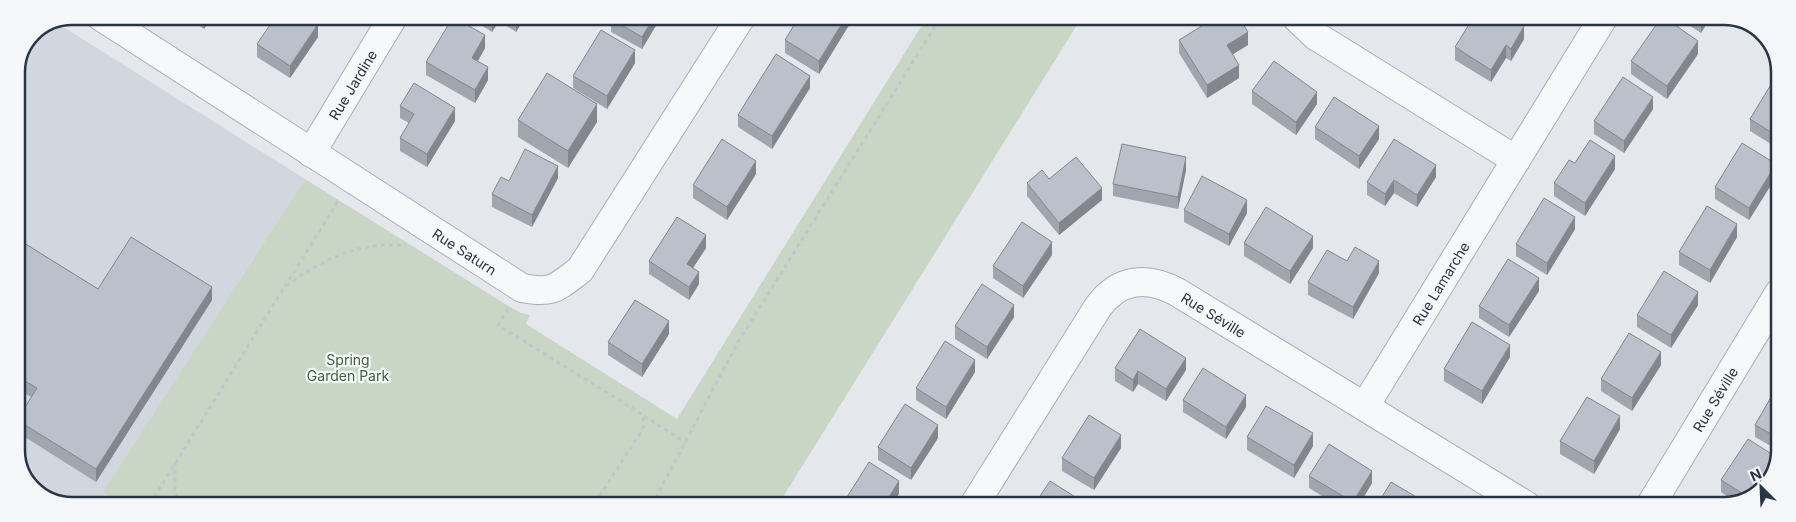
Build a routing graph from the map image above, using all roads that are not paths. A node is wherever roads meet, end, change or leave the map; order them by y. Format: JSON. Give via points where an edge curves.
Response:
{"nodes":[{"id":1,"x":114,"y":25,"type":"edge"},
{"id":2,"x":388,"y":25,"type":"edge"},
{"id":3,"x":736,"y":25,"type":"edge"},
{"id":4,"x":1304,"y":25,"type":"edge"},
{"id":5,"x":1599,"y":25,"type":"edge"},
{"id":6,"x":311,"y":153,"type":"junction"},
{"id":7,"x":1516,"y":160,"type":"junction"},
{"id":8,"x":1771,"y":306,"type":"edge"},
{"id":9,"x":1365,"y":406,"type":"junction"},
{"id":10,"x":979,"y":497,"type":"edge"},
{"id":11,"x":1512,"y":497,"type":"edge"},
{"id":12,"x":1655,"y":497,"type":"edge"}],
"edges":[{"from":1,"to":6,"type":"street","name":"Rue Saturn"},
{"from":2,"to":6,"type":"street","name":"Rue Jardine"},
{"from":3,"to":6,"type":"street","name":"Rue Saturn","via":[[580,270],[557,287],[541,292],[522,288]]},
{"from":4,"to":7,"type":"street","via":[[1316,36]]},
{"from":5,"to":7,"type":"street","name":"Rue Lamarche"},
{"from":7,"to":9,"type":"street","name":"Rue Lamarche"},
{"from":8,"to":12,"type":"street","name":"Rue Séville"},
{"from":9,"to":10,"type":"street","name":"Rue Séville","via":[[1177,292],[1164,285],[1139,281],[1105,297]]},
{"from":9,"to":11,"type":"street","name":"Rue Séville"}]}
